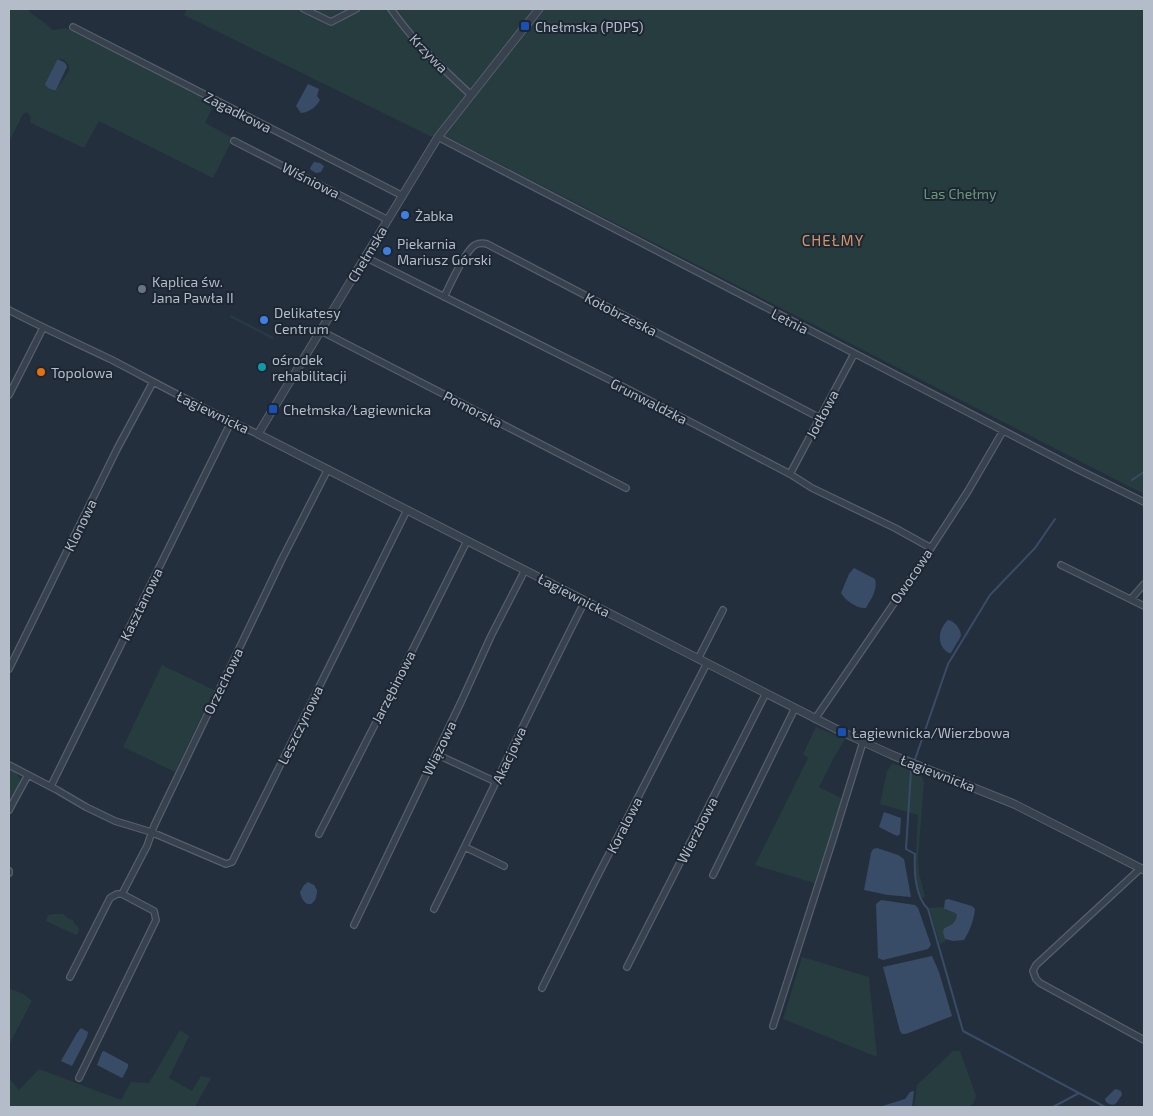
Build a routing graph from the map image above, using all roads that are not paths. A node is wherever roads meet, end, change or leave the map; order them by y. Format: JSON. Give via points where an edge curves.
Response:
{"nodes":[{"id":1,"x":304,"y":9,"type":"edge"},
{"id":2,"x":356,"y":9,"type":"edge"},
{"id":3,"x":390,"y":9,"type":"edge"},
{"id":4,"x":539,"y":9,"type":"edge"},
{"id":5,"x":73,"y":27,"type":"dead end"},
{"id":6,"x":471,"y":95,"type":"junction"},
{"id":7,"x":438,"y":137,"type":"junction"},
{"id":8,"x":234,"y":142,"type":"dead end"},
{"id":9,"x":403,"y":196,"type":"junction"},
{"id":10,"x":388,"y":220,"type":"junction"},
{"id":11,"x":365,"y":257,"type":"junction"},
{"id":12,"x":444,"y":297,"type":"junction"},
{"id":13,"x":9,"y":310,"type":"edge"},
{"id":14,"x":43,"y":328,"type":"junction"},
{"id":15,"x":321,"y":331,"type":"junction"},
{"id":16,"x":854,"y":354,"type":"junction"},
{"id":17,"x":152,"y":382,"type":"junction"},
{"id":18,"x":9,"y":395,"type":"edge"},
{"id":19,"x":820,"y":418,"type":"junction"},
{"id":20,"x":231,"y":422,"type":"junction"},
{"id":21,"x":1003,"y":431,"type":"junction"},
{"id":22,"x":258,"y":434,"type":"junction"},
{"id":23,"x":328,"y":469,"type":"junction"},
{"id":24,"x":790,"y":474,"type":"junction"},
{"id":25,"x":626,"y":488,"type":"dead end"},
{"id":26,"x":1144,"y":502,"type":"edge"},
{"id":27,"x":407,"y":510,"type":"junction"},
{"id":28,"x":467,"y":540,"type":"junction"},
{"id":29,"x":930,"y":548,"type":"junction"},
{"id":30,"x":1061,"y":565,"type":"dead end"},
{"id":31,"x":525,"y":570,"type":"junction"},
{"id":32,"x":1144,"y":584,"type":"edge"},
{"id":33,"x":1130,"y":599,"type":"junction"},
{"id":34,"x":585,"y":601,"type":"junction"},
{"id":35,"x":1144,"y":606,"type":"edge"},
{"id":36,"x":723,"y":610,"type":"dead end"},
{"id":37,"x":698,"y":658,"type":"junction"},
{"id":38,"x":707,"y":663,"type":"junction"},
{"id":39,"x":9,"y":669,"type":"edge"},
{"id":40,"x":766,"y":693,"type":"junction"},
{"id":41,"x":795,"y":708,"type":"junction"},
{"id":42,"x":816,"y":718,"type":"junction"},
{"id":43,"x":862,"y":742,"type":"junction"},
{"id":44,"x":436,"y":754,"type":"junction"},
{"id":45,"x":9,"y":765,"type":"edge"},
{"id":46,"x":28,"y":775,"type":"junction"},
{"id":47,"x":496,"y":782,"type":"junction"},
{"id":48,"x":51,"y":786,"type":"junction"},
{"id":49,"x":9,"y":810,"type":"edge"},
{"id":50,"x":151,"y":832,"type":"junction"},
{"id":51,"x":319,"y":834,"type":"dead end"},
{"id":52,"x":465,"y":847,"type":"junction"},
{"id":53,"x":504,"y":866,"type":"dead end"},
{"id":54,"x":1142,"y":869,"type":"edge"},
{"id":55,"x":713,"y":875,"type":"dead end"},
{"id":56,"x":122,"y":894,"type":"junction"},
{"id":57,"x":434,"y":909,"type":"dead end"},
{"id":58,"x":354,"y":925,"type":"dead end"},
{"id":59,"x":627,"y":967,"type":"dead end"},
{"id":60,"x":70,"y":978,"type":"dead end"},
{"id":61,"x":542,"y":988,"type":"dead end"},
{"id":62,"x":772,"y":1026,"type":"dead end"},
{"id":63,"x":1144,"y":1040,"type":"edge"},
{"id":64,"x":79,"y":1078,"type":"dead end"}],
"edges":[{"from":1,"to":2,"type":"street","via":[[331,22]]},
{"from":3,"to":6,"type":"street","name":"Krzywa","via":[[421,47]]},
{"from":4,"to":6,"type":"street","name":"Chełmska"},
{"from":5,"to":9,"type":"street","name":"Zagadkowa"},
{"from":6,"to":7,"type":"street","name":"Chełmska"},
{"from":7,"to":9,"type":"street","name":"Chełmska"},
{"from":7,"to":16,"type":"street","name":"Letnia"},
{"from":8,"to":10,"type":"street","name":"Wiśniowa"},
{"from":9,"to":10,"type":"street","name":"Chełmska"},
{"from":10,"to":11,"type":"street","name":"Chełmska"},
{"from":11,"to":12,"type":"street","name":"Grunwaldzka"},
{"from":11,"to":15,"type":"street","name":"Chełmska"},
{"from":12,"to":19,"type":"street","name":"Kołobrzeska","via":[[468,252],[477,244],[487,244]]},
{"from":12,"to":24,"type":"street","name":"Grunwaldzka"},
{"from":13,"to":14,"type":"street","name":"Łagiewnicka"},
{"from":14,"to":17,"type":"street","name":"Łagiewnicka"},
{"from":14,"to":18,"type":"street"},
{"from":15,"to":22,"type":"street","name":"Chełmska"},
{"from":15,"to":25,"type":"street","name":"Pomorska"},
{"from":16,"to":19,"type":"street","name":"Jodłowa"},
{"from":16,"to":21,"type":"street","name":"Letnia"},
{"from":17,"to":20,"type":"street","name":"Łagiewnicka"},
{"from":17,"to":39,"type":"street","name":"Klonowa"},
{"from":19,"to":24,"type":"street","name":"Jodłowa"},
{"from":20,"to":22,"type":"street","name":"Łagiewnicka"},
{"from":20,"to":48,"type":"street","name":"Kasztanowa"},
{"from":21,"to":26,"type":"street","name":"Letnia"},
{"from":21,"to":29,"type":"street","name":"Owocowa"},
{"from":22,"to":23,"type":"street","name":"Łagiewnicka"},
{"from":23,"to":27,"type":"street","name":"Łagiewnicka"},
{"from":23,"to":50,"type":"street","name":"Orzechowa"},
{"from":24,"to":29,"type":"street","name":"Grunwaldzka"},
{"from":27,"to":28,"type":"street","name":"Łagiewnicka"},
{"from":27,"to":50,"type":"street","name":"Leszczynowa","via":[[234,860],[226,864]]},
{"from":28,"to":31,"type":"street","name":"Łagiewnicka"},
{"from":28,"to":51,"type":"street","name":"Jarzębinowa"},
{"from":29,"to":42,"type":"street","name":"Owocowa"},
{"from":30,"to":33,"type":"street"},
{"from":31,"to":34,"type":"street","name":"Łagiewnicka"},
{"from":31,"to":44,"type":"street","name":"Wiązowa"},
{"from":32,"to":33,"type":"street"},
{"from":33,"to":35,"type":"street"},
{"from":34,"to":37,"type":"street","name":"Łagiewnicka"},
{"from":34,"to":47,"type":"street","name":"Akacjowa"},
{"from":36,"to":37,"type":"street"},
{"from":37,"to":38,"type":"street","name":"Łagiewnicka"},
{"from":38,"to":40,"type":"street","name":"Łagiewnicka"},
{"from":38,"to":61,"type":"street","name":"Koralowa"},
{"from":40,"to":41,"type":"street","name":"Łagiewnicka"},
{"from":40,"to":59,"type":"street","name":"Wierzbowa"},
{"from":41,"to":42,"type":"street","name":"Łagiewnicka"},
{"from":41,"to":55,"type":"street"},
{"from":42,"to":43,"type":"street","name":"Łagiewnicka"},
{"from":43,"to":54,"type":"street","name":"Łagiewnicka","via":[[1014,804]]},
{"from":43,"to":62,"type":"street"},
{"from":44,"to":47,"type":"street"},
{"from":44,"to":58,"type":"street","name":"Wiązowa"},
{"from":45,"to":46,"type":"street","name":"Leszczynowa"},
{"from":46,"to":48,"type":"street","name":"Leszczynowa"},
{"from":46,"to":49,"type":"street"},
{"from":47,"to":52,"type":"street","name":"Akacjowa"},
{"from":48,"to":50,"type":"street","name":"Leszczynowa","via":[[115,821]]},
{"from":50,"to":56,"type":"street","name":"Orzechowa"},
{"from":52,"to":53,"type":"street"},
{"from":52,"to":57,"type":"street","name":"Akacjowa"},
{"from":54,"to":63,"type":"street","via":[[1036,966],[1033,974],[1040,983]]},
{"from":56,"to":60,"type":"street","name":"Orzechowa","via":[[110,898]]},
{"from":56,"to":64,"type":"street","via":[[154,911],[156,920]]}]}
